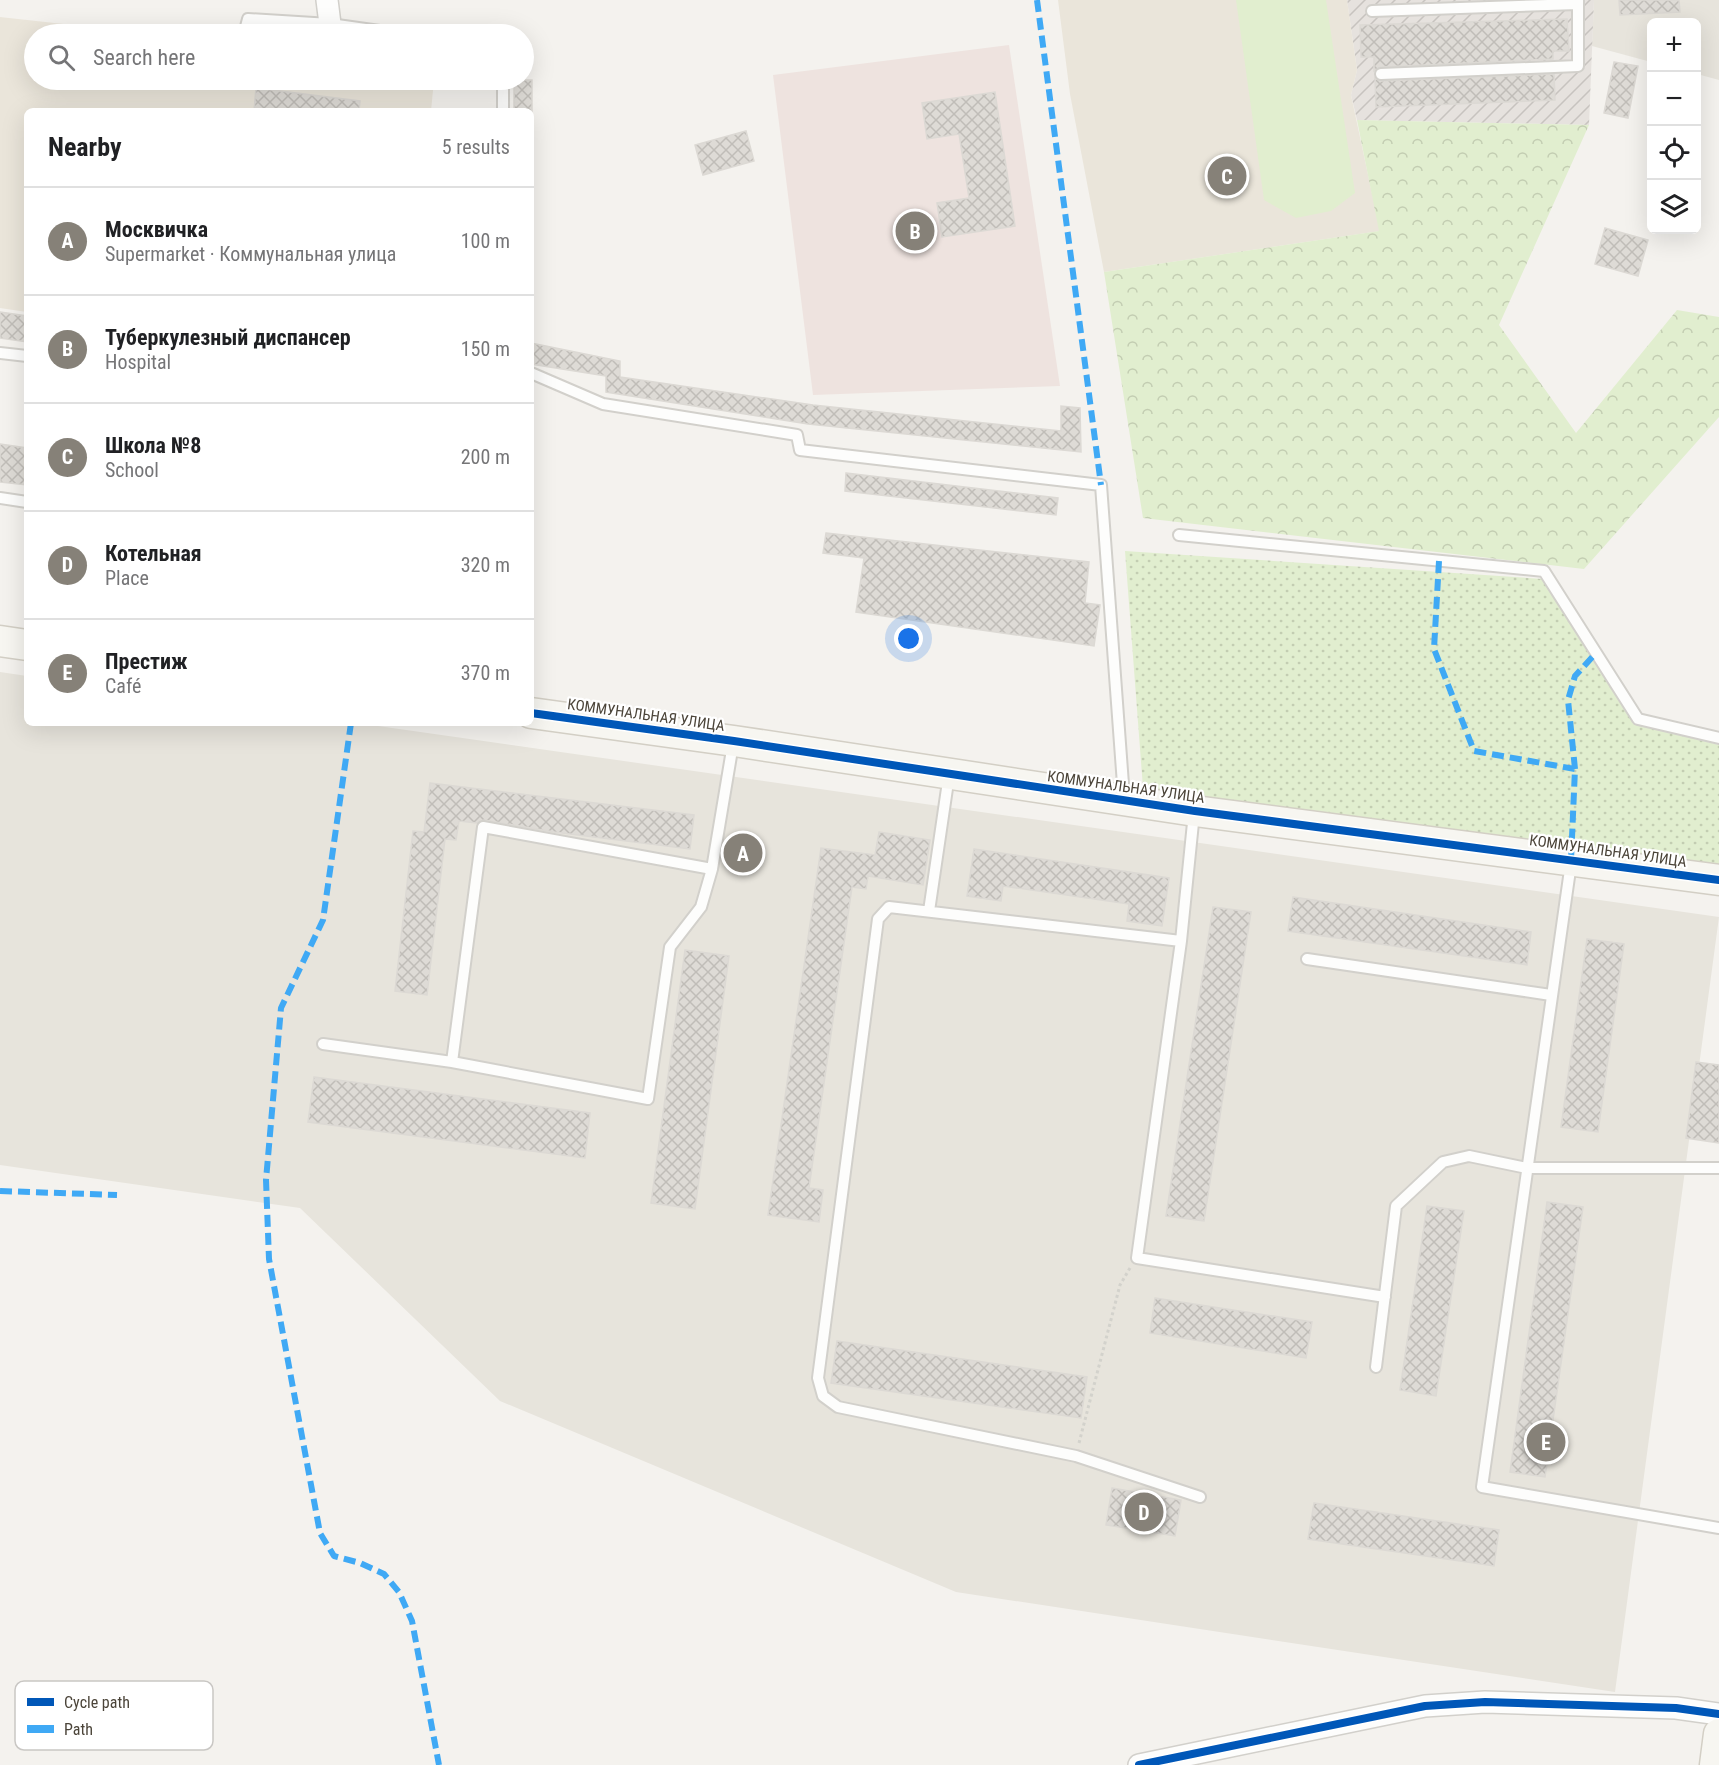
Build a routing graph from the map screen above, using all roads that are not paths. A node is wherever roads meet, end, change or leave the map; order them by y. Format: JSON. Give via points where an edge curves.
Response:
{"nodes":[{"id":1,"x":327,"y":0,"type":"edge"},
{"id":2,"x":1578,"y":2,"type":"edge"},
{"id":3,"x":1372,"y":11,"type":"dead end"},
{"id":4,"x":247,"y":24,"type":"edge"},
{"id":5,"x":330,"y":24,"type":"joint"},
{"id":6,"x":1381,"y":74,"type":"dead end"},
{"id":7,"x":503,"y":90,"type":"edge"},
{"id":8,"x":503,"y":108,"type":"edge"},
{"id":9,"x":0,"y":353,"type":"edge"},
{"id":10,"x":24,"y":356,"type":"edge"},
{"id":11,"x":534,"y":375,"type":"edge"},
{"id":12,"x":0,"y":498,"type":"edge"},
{"id":13,"x":24,"y":502,"type":"edge"},
{"id":14,"x":1179,"y":535,"type":"dead end"},
{"id":15,"x":0,"y":641,"type":"edge"},
{"id":16,"x":24,"y":645,"type":"edge"},
{"id":17,"x":534,"y":713,"type":"edge"},
{"id":18,"x":1719,"y":738,"type":"edge"},
{"id":19,"x":734,"y":741,"type":"junction"},
{"id":20,"x":950,"y":774,"type":"junction"},
{"id":21,"x":1124,"y":800,"type":"junction"},
{"id":22,"x":1195,"y":811,"type":"junction"},
{"id":23,"x":1571,"y":860,"type":"junction"},
{"id":24,"x":712,"y":869,"type":"junction"},
{"id":25,"x":1719,"y":880,"type":"edge"},
{"id":26,"x":929,"y":911,"type":"junction"},
{"id":27,"x":1180,"y":942,"type":"junction"},
{"id":28,"x":1307,"y":959,"type":"dead end"},
{"id":29,"x":1551,"y":995,"type":"junction"},
{"id":30,"x":324,"y":1044,"type":"dead end"},
{"id":31,"x":452,"y":1062,"type":"junction"},
{"id":32,"x":1527,"y":1168,"type":"junction"},
{"id":33,"x":1719,"y":1168,"type":"edge"},
{"id":34,"x":1385,"y":1296,"type":"junction"},
{"id":35,"x":1376,"y":1367,"type":"dead end"},
{"id":36,"x":1200,"y":1497,"type":"dead end"},
{"id":37,"x":1719,"y":1528,"type":"edge"},
{"id":38,"x":1719,"y":1714,"type":"edge"},
{"id":39,"x":1719,"y":1734,"type":"edge"},
{"id":40,"x":1139,"y":1765,"type":"edge"},
{"id":41,"x":1714,"y":1765,"type":"edge"}],
"edges":[{"from":1,"to":5,"type":"street"},
{"from":2,"to":3,"type":"lane"},
{"from":2,"to":6,"type":"lane","via":[[1578,66]]},
{"from":4,"to":5,"type":"lane","via":[[248,19]]},
{"from":7,"to":8,"type":"lane"},
{"from":9,"to":10,"type":"lane"},
{"from":11,"to":21,"type":"lane","via":[[603,404],[797,435],[800,450],[1101,485]]},
{"from":12,"to":13,"type":"lane"},
{"from":14,"to":18,"type":"lane","via":[[1544,571],[1638,719]]},
{"from":15,"to":16,"type":"street"},
{"from":17,"to":19,"type":"street","name":"КОММУНАЛЬНАЯ УЛИЦА"},
{"from":19,"to":20,"type":"street","name":"КОММУНАЛЬНАЯ УЛИЦА"},
{"from":19,"to":24,"type":"lane"},
{"from":20,"to":21,"type":"street","name":"КОММУНАЛЬНАЯ УЛИЦА"},
{"from":20,"to":26,"type":"lane"},
{"from":21,"to":22,"type":"street","name":"КОММУНАЛЬНАЯ УЛИЦА"},
{"from":22,"to":23,"type":"street","name":"КОММУНАЛЬНАЯ УЛИЦА"},
{"from":22,"to":27,"type":"lane"},
{"from":23,"to":25,"type":"street","name":"КОММУНАЛЬНАЯ УЛИЦА"},
{"from":23,"to":29,"type":"lane"},
{"from":24,"to":31,"type":"lane","via":[[701,907],[670,947],[648,1100]]},
{"from":24,"to":31,"type":"lane","via":[[483,827]]},
{"from":26,"to":27,"type":"lane"},
{"from":26,"to":36,"type":"lane","via":[[889,907],[878,919],[818,1378],[824,1396],[838,1407],[1076,1456]]},
{"from":27,"to":34,"type":"lane","via":[[1137,1258]]},
{"from":28,"to":29,"type":"lane"},
{"from":29,"to":32,"type":"lane"},
{"from":30,"to":31,"type":"lane"},
{"from":32,"to":33,"type":"lane"},
{"from":32,"to":34,"type":"lane","via":[[1469,1156],[1443,1162],[1396,1206]]},
{"from":32,"to":37,"type":"lane","via":[[1482,1487]]},
{"from":34,"to":35,"type":"lane"},
{"from":38,"to":40,"type":"street","via":[[1676,1708],[1497,1702],[1425,1706]]},
{"from":39,"to":41,"type":"street"}]}
